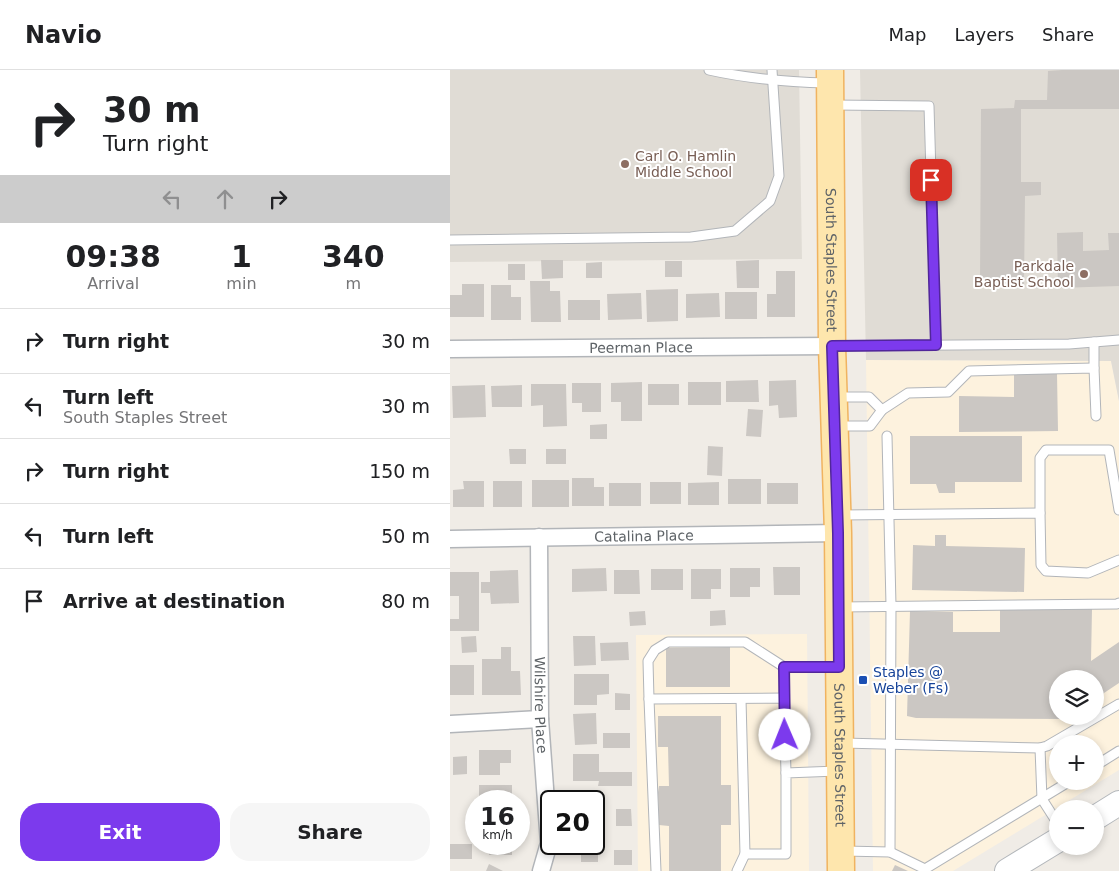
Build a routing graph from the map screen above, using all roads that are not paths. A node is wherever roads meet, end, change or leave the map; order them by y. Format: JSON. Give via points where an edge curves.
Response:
{"nodes":[{"id":1,"x":710,"y":70,"type":"edge"},
{"id":2,"x":772,"y":70,"type":"edge"},
{"id":3,"x":773,"y":81,"type":"junction"},
{"id":4,"x":830,"y":86,"type":"edge"},
{"id":5,"x":450,"y":240,"type":"edge"},
{"id":6,"x":1119,"y":340,"type":"edge"},
{"id":7,"x":1094,"y":342,"type":"junction"},
{"id":8,"x":936,"y":345,"type":"junction"},
{"id":9,"x":832,"y":346,"type":"junction"},
{"id":10,"x":450,"y":350,"type":"edge"},
{"id":11,"x":1094,"y":368,"type":"junction"},
{"id":12,"x":834,"y":397,"type":"junction"},
{"id":13,"x":882,"y":410,"type":"junction"},
{"id":14,"x":1096,"y":416,"type":"dead end"},
{"id":15,"x":835,"y":426,"type":"junction"},
{"id":16,"x":887,"y":436,"type":"dead end"},
{"id":17,"x":1119,"y":510,"type":"edge"},
{"id":18,"x":1040,"y":513,"type":"junction"},
{"id":19,"x":889,"y":515,"type":"junction"},
{"id":20,"x":838,"y":524,"type":"junction"},
{"id":21,"x":539,"y":537,"type":"junction"},
{"id":22,"x":450,"y":539,"type":"edge"},
{"id":23,"x":1119,"y":560,"type":"edge"},
{"id":24,"x":1119,"y":603,"type":"edge"},
{"id":25,"x":891,"y":606,"type":"junction"},
{"id":26,"x":839,"y":607,"type":"junction"},
{"id":27,"x":784,"y":667,"type":"junction"},
{"id":28,"x":839,"y":667,"type":"junction"},
{"id":29,"x":784,"y":698,"type":"junction"},
{"id":30,"x":649,"y":699,"type":"junction"},
{"id":31,"x":741,"y":699,"type":"junction"},
{"id":32,"x":1119,"y":704,"type":"edge"},
{"id":33,"x":540,"y":719,"type":"junction"},
{"id":34,"x":450,"y":724,"type":"edge"},
{"id":35,"x":840,"y":743,"type":"junction"},
{"id":36,"x":891,"y":744,"type":"junction"},
{"id":37,"x":1040,"y":748,"type":"junction"},
{"id":38,"x":1119,"y":751,"type":"edge"},
{"id":39,"x":1104,"y":760,"type":"edge"},
{"id":40,"x":840,"y":771,"type":"junction"},
{"id":41,"x":786,"y":773,"type":"junction"},
{"id":42,"x":1055,"y":790,"type":"edge"},
{"id":43,"x":1042,"y":798,"type":"junction"},
{"id":44,"x":1119,"y":803,"type":"edge"},
{"id":45,"x":1049,"y":809,"type":"edge"},
{"id":46,"x":1104,"y":812,"type":"edge"},
{"id":47,"x":1049,"y":845,"type":"edge"},
{"id":48,"x":890,"y":852,"type":"junction"},
{"id":49,"x":745,"y":854,"type":"junction"},
{"id":50,"x":841,"y":861,"type":"edge"},
{"id":51,"x":925,"y":870,"type":"edge"},
{"id":52,"x":541,"y":871,"type":"edge"},
{"id":53,"x":656,"y":871,"type":"edge"},
{"id":54,"x":737,"y":871,"type":"edge"},
{"id":55,"x":1007,"y":871,"type":"edge"}],
"edges":[{"from":1,"to":3,"type":"lane"},
{"from":2,"to":3,"type":"lane"},
{"from":3,"to":4,"type":"lane"},
{"from":3,"to":5,"type":"lane","via":[[779,176],[770,201],[735,231],[691,237]]},
{"from":4,"to":8,"type":"lane","via":[[929,106]]},
{"from":4,"to":9,"type":"main road","name":"South Staples Street"},
{"from":6,"to":7,"type":"lane"},
{"from":7,"to":8,"type":"lane"},
{"from":7,"to":11,"type":"lane"},
{"from":8,"to":9,"type":"lane"},
{"from":9,"to":10,"type":"street","name":"Peerman Place"},
{"from":9,"to":12,"type":"main road","name":"South Staples Street"},
{"from":11,"to":13,"type":"lane","via":[[969,371],[948,392],[908,393]]},
{"from":11,"to":14,"type":"lane"},
{"from":12,"to":13,"type":"lane","via":[[869,397]]},
{"from":12,"to":15,"type":"main road","name":"South Staples Street"},
{"from":13,"to":15,"type":"lane","via":[[870,426]]},
{"from":15,"to":20,"type":"main road","name":"South Staples Street"},
{"from":16,"to":19,"type":"lane"},
{"from":17,"to":18,"type":"lane","via":[[1109,450],[1046,450],[1040,458]]},
{"from":18,"to":19,"type":"lane"},
{"from":18,"to":23,"type":"lane","via":[[1041,565],[1046,571],[1088,572]]},
{"from":19,"to":20,"type":"lane"},
{"from":19,"to":25,"type":"lane"},
{"from":20,"to":21,"type":"street","name":"Catalina Place"},
{"from":20,"to":26,"type":"main road","name":"South Staples Street"},
{"from":21,"to":22,"type":"street","name":"Catalina Place"},
{"from":21,"to":33,"type":"street","name":"Wilshire Place"},
{"from":24,"to":25,"type":"lane"},
{"from":25,"to":26,"type":"lane"},
{"from":25,"to":36,"type":"lane"},
{"from":26,"to":28,"type":"main road","name":"South Staples Street"},
{"from":27,"to":28,"type":"lane"},
{"from":27,"to":29,"type":"lane"},
{"from":27,"to":30,"type":"lane","via":[[744,642],[668,642],[655,650],[648,661]]},
{"from":28,"to":35,"type":"main road","name":"South Staples Street"},
{"from":29,"to":31,"type":"lane"},
{"from":29,"to":41,"type":"lane"},
{"from":30,"to":31,"type":"lane"},
{"from":30,"to":53,"type":"lane"},
{"from":31,"to":49,"type":"lane"},
{"from":32,"to":37,"type":"lane"},
{"from":33,"to":34,"type":"street"},
{"from":33,"to":52,"type":"street","name":"Wilshire Place","via":[[550,843]]},
{"from":35,"to":36,"type":"lane"},
{"from":35,"to":40,"type":"main road","name":"South Staples Street"},
{"from":36,"to":37,"type":"lane"},
{"from":36,"to":48,"type":"lane"},
{"from":37,"to":43,"type":"lane"},
{"from":38,"to":39,"type":"lane"},
{"from":40,"to":41,"type":"lane"},
{"from":40,"to":50,"type":"main road","name":"South Staples Street"},
{"from":41,"to":49,"type":"lane","via":[[786,854]]},
{"from":42,"to":43,"type":"lane"},
{"from":43,"to":45,"type":"lane"},
{"from":43,"to":51,"type":"lane"},
{"from":44,"to":46,"type":"main road"},
{"from":47,"to":55,"type":"main road"},
{"from":48,"to":50,"type":"lane"},
{"from":48,"to":51,"type":"lane"},
{"from":49,"to":54,"type":"lane"}]}
